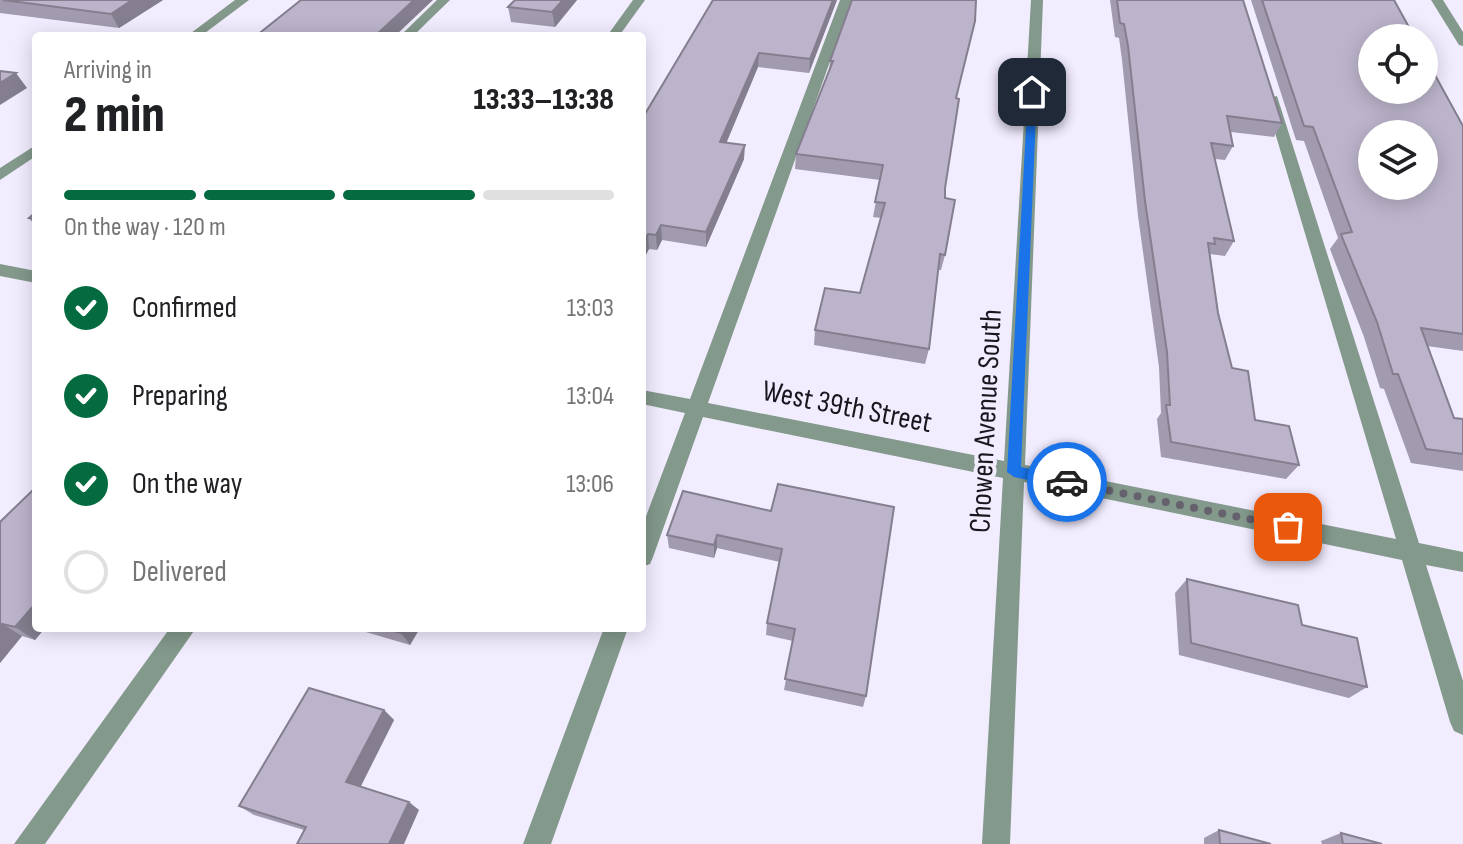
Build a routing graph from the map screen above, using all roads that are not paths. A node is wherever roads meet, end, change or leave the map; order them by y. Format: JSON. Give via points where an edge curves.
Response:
{"nodes":[{"id":1,"x":243,"y":0,"type":"edge"},
{"id":2,"x":444,"y":0,"type":"edge"},
{"id":3,"x":639,"y":0,"type":"edge"},
{"id":4,"x":846,"y":0,"type":"edge"},
{"id":5,"x":1037,"y":0,"type":"edge"},
{"id":6,"x":1437,"y":0,"type":"edge"},
{"id":7,"x":199,"y":32,"type":"edge"},
{"id":8,"x":410,"y":32,"type":"edge"},
{"id":9,"x":616,"y":32,"type":"edge"},
{"id":10,"x":1463,"y":42,"type":"edge"},
{"id":11,"x":1265,"y":76,"type":"edge"},
{"id":12,"x":32,"y":152,"type":"edge"},
{"id":13,"x":0,"y":175,"type":"edge"},
{"id":14,"x":0,"y":270,"type":"edge"},
{"id":15,"x":32,"y":276,"type":"edge"},
{"id":16,"x":646,"y":398,"type":"edge"},
{"id":17,"x":697,"y":408,"type":"junction"},
{"id":18,"x":1014,"y":472,"type":"junction"},
{"id":19,"x":646,"y":546,"type":"edge"},
{"id":20,"x":1410,"y":551,"type":"junction"},
{"id":21,"x":1463,"y":562,"type":"edge"},
{"id":22,"x":181,"y":632,"type":"edge"},
{"id":23,"x":615,"y":632,"type":"edge"},
{"id":24,"x":1463,"y":722,"type":"edge"},
{"id":25,"x":28,"y":844,"type":"edge"},
{"id":26,"x":537,"y":844,"type":"edge"},
{"id":27,"x":996,"y":844,"type":"edge"}],
"edges":[{"from":1,"to":7,"type":"street"},
{"from":2,"to":8,"type":"street"},
{"from":3,"to":9,"type":"street"},
{"from":4,"to":17,"type":"street"},
{"from":5,"to":18,"type":"street","name":"Chowen Avenue South"},
{"from":6,"to":10,"type":"street"},
{"from":11,"to":20,"type":"street"},
{"from":12,"to":13,"type":"street"},
{"from":14,"to":15,"type":"street"},
{"from":16,"to":17,"type":"street","name":"West 39th Street"},
{"from":17,"to":18,"type":"street","name":"West 39th Street"},
{"from":17,"to":19,"type":"street"},
{"from":18,"to":20,"type":"street","name":"West 39th Street"},
{"from":18,"to":27,"type":"street","name":"Chowen Avenue South"},
{"from":20,"to":21,"type":"street","name":"West 39th Street"},
{"from":20,"to":24,"type":"street"},
{"from":22,"to":25,"type":"street"},
{"from":23,"to":26,"type":"street"}]}
